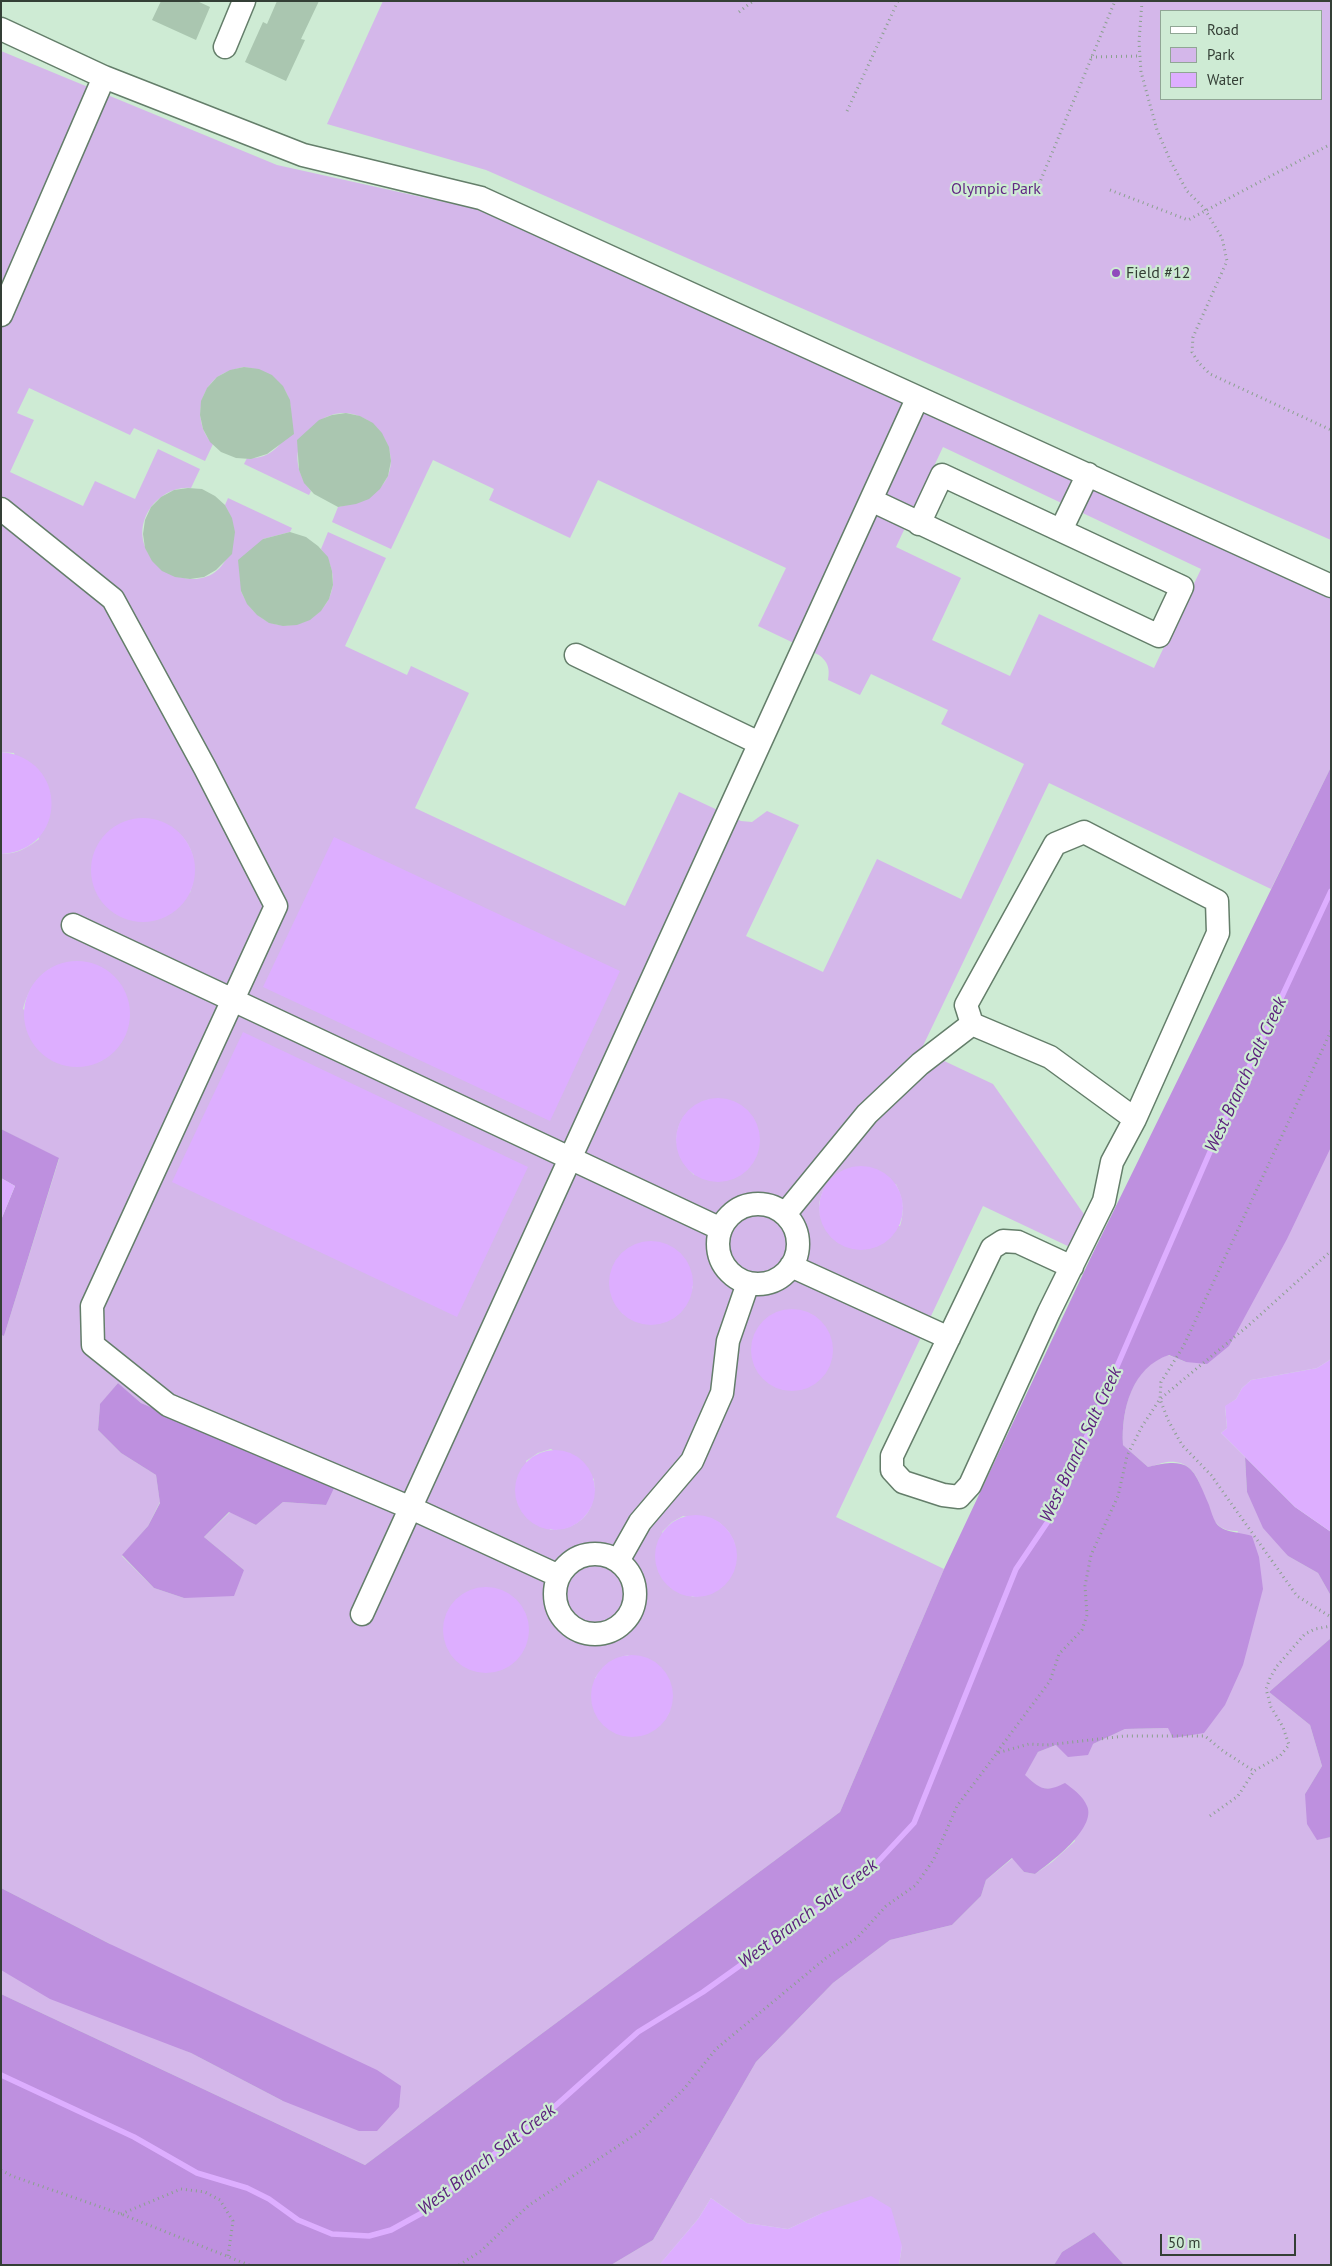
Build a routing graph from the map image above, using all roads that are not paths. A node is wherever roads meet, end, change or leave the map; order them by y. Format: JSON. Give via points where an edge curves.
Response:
{"nodes":[{"id":1,"x":244,"y":1,"type":"edge"},
{"id":2,"x":1,"y":29,"type":"edge"},
{"id":3,"x":225,"y":47,"type":"dead end"},
{"id":4,"x":104,"y":77,"type":"junction"},
{"id":5,"x":1,"y":315,"type":"edge"},
{"id":6,"x":917,"y":399,"type":"junction"},
{"id":7,"x":1088,"y":474,"type":"junction"},
{"id":8,"x":871,"y":500,"type":"junction"},
{"id":9,"x":1,"y":509,"type":"edge"},
{"id":10,"x":919,"y":524,"type":"junction"},
{"id":11,"x":1061,"y":530,"type":"junction"},
{"id":12,"x":1331,"y":586,"type":"edge"},
{"id":13,"x":576,"y":654,"type":"dead end"},
{"id":14,"x":760,"y":743,"type":"junction"},
{"id":15,"x":73,"y":925,"type":"dead end"},
{"id":16,"x":233,"y":1000,"type":"junction"},
{"id":17,"x":972,"y":1024,"type":"junction"},
{"id":18,"x":1134,"y":1119,"type":"junction"},
{"id":19,"x":570,"y":1159,"type":"junction"},
{"id":20,"x":785,"y":1214,"type":"junction"},
{"id":21,"x":721,"y":1229,"type":"junction"},
{"id":22,"x":791,"y":1266,"type":"junction"},
{"id":23,"x":1072,"y":1267,"type":"junction"},
{"id":24,"x":748,"y":1283,"type":"junction"},
{"id":25,"x":949,"y":1338,"type":"junction"},
{"id":26,"x":411,"y":1508,"type":"junction"},
{"id":27,"x":618,"y":1561,"type":"junction"},
{"id":28,"x":559,"y":1576,"type":"junction"},
{"id":29,"x":362,"y":1614,"type":"dead end"}],
"edges":[{"from":1,"to":3,"type":"street"},
{"from":2,"to":4,"type":"street"},
{"from":4,"to":5,"type":"street"},
{"from":4,"to":6,"type":"street","via":[[303,155],[481,198]]},
{"from":6,"to":7,"type":"street"},
{"from":6,"to":8,"type":"street"},
{"from":7,"to":11,"type":"street"},
{"from":7,"to":12,"type":"street"},
{"from":8,"to":10,"type":"street"},
{"from":8,"to":14,"type":"street"},
{"from":9,"to":16,"type":"street","via":[[113,600],[276,906]]},
{"from":10,"to":11,"type":"street","via":[[942,474]]},
{"from":10,"to":11,"type":"street","via":[[1158,636],[1182,587]]},
{"from":13,"to":14,"type":"street"},
{"from":14,"to":19,"type":"street"},
{"from":15,"to":16,"type":"street"},
{"from":16,"to":19,"type":"street"},
{"from":16,"to":26,"type":"street","via":[[92,1306],[93,1345],[168,1405]]},
{"from":17,"to":18,"type":"street","via":[[1050,1057]]},
{"from":17,"to":18,"type":"street","via":[[966,1005],[1055,844],[1084,832],[1217,901],[1218,933]]},
{"from":17,"to":20,"type":"street","via":[[920,1064],[867,1114]]},
{"from":18,"to":23,"type":"street","via":[[1112,1162],[1104,1201]]},
{"from":19,"to":21,"type":"street"},
{"from":19,"to":26,"type":"street"},
{"from":20,"to":21,"type":"street","via":[[762,1204],[749,1205],[728,1218]]},
{"from":20,"to":22,"type":"street","via":[[797,1236],[798,1249]]},
{"from":21,"to":24,"type":"street","via":[[720,1255],[731,1272]]},
{"from":22,"to":24,"type":"street","via":[[775,1280],[762,1284]]},
{"from":22,"to":25,"type":"street"},
{"from":23,"to":25,"type":"street","via":[[1018,1242],[1003,1241],[992,1248]]},
{"from":23,"to":25,"type":"street","via":[[970,1485],[959,1497],[903,1482],[892,1470],[892,1456]]},
{"from":24,"to":27,"type":"street","via":[[728,1340],[722,1393],[692,1460],[640,1522]]},
{"from":26,"to":28,"type":"street"},
{"from":26,"to":29,"type":"street"},
{"from":27,"to":28,"type":"street","via":[[606,1555],[592,1554],[573,1561]]},
{"from":27,"to":28,"type":"street","via":[[628,1570],[633,1581],[634,1607],[618,1627],[607,1632],[581,1632],[561,1615],[555,1589]]}]}
